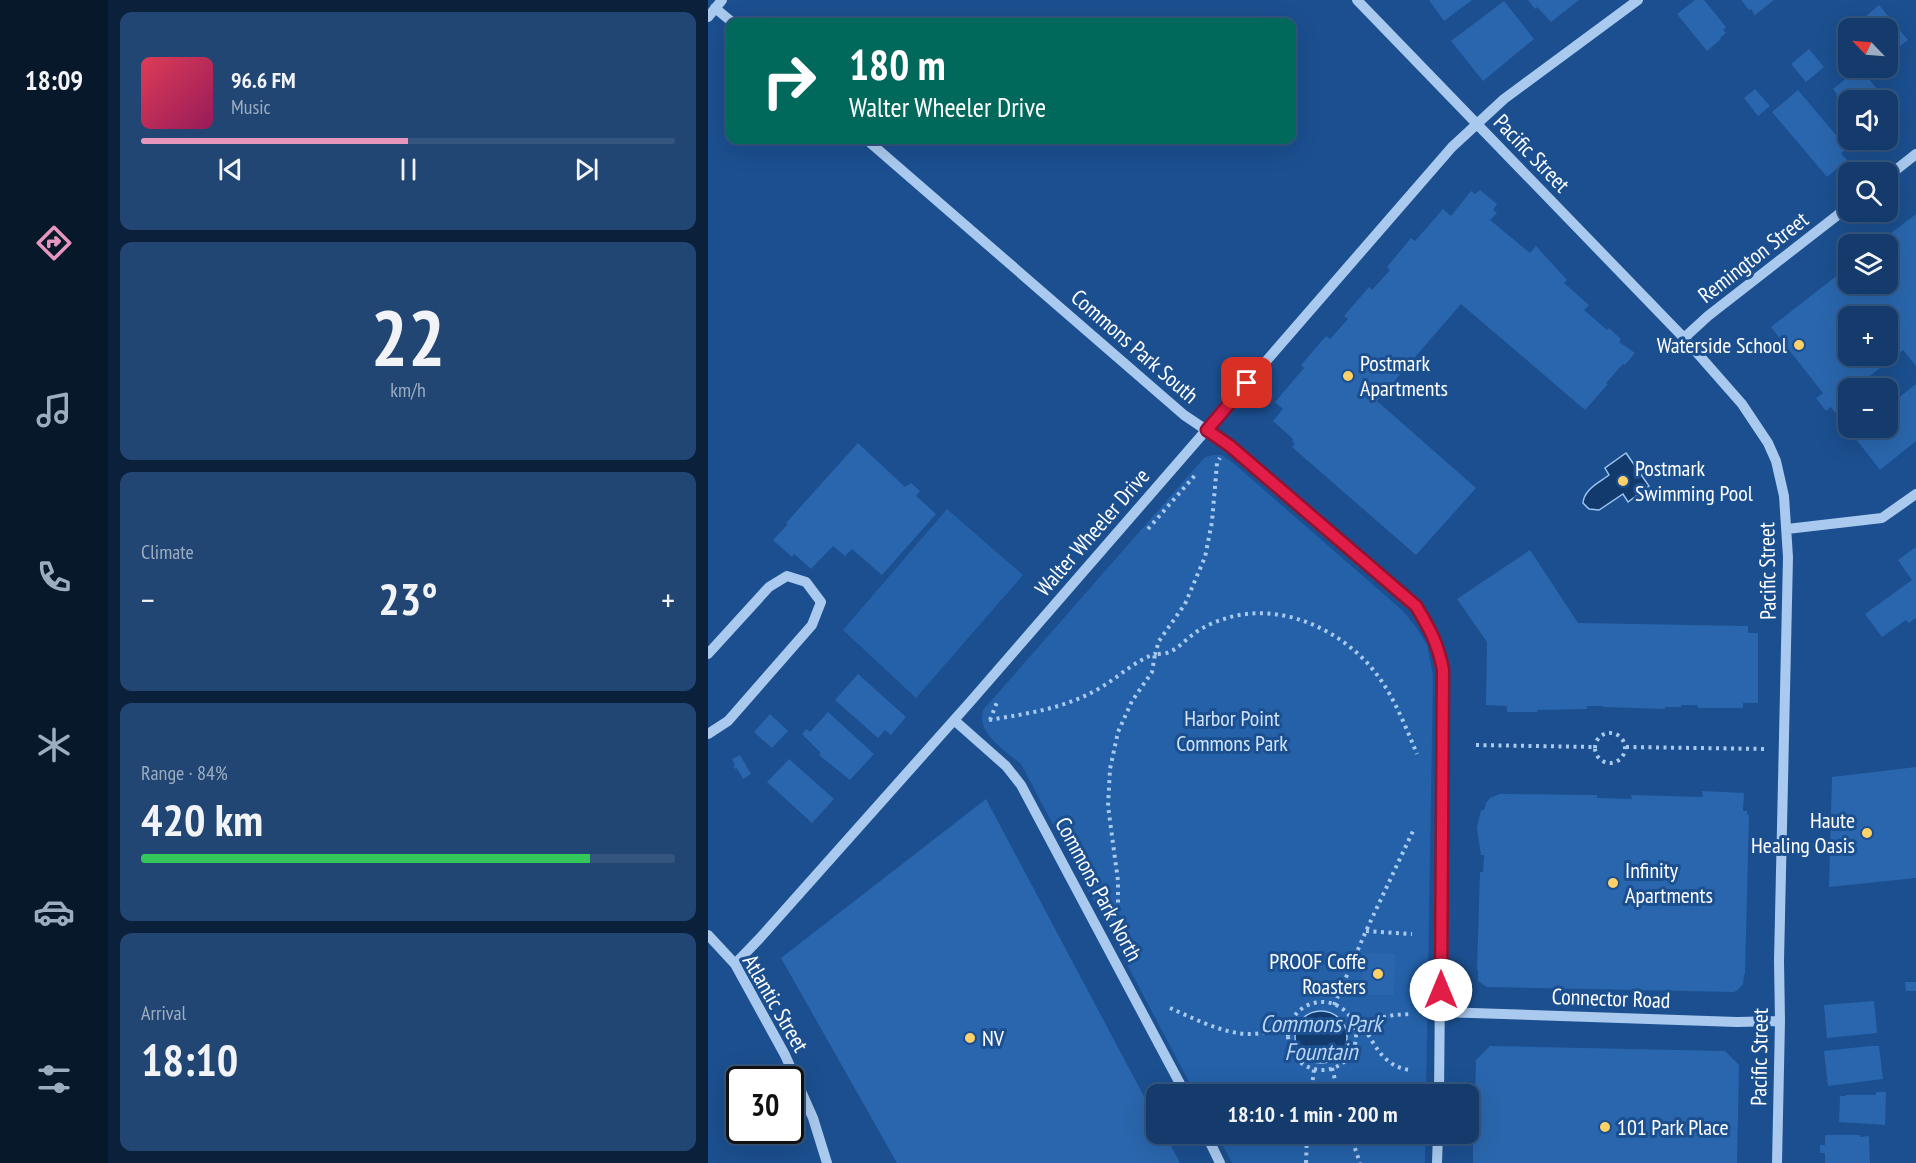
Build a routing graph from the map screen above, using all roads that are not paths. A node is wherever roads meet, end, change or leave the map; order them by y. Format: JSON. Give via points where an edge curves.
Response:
{"nodes":[{"id":1,"x":1357,"y":0,"type":"edge"},
{"id":2,"x":1638,"y":0,"type":"edge"},
{"id":3,"x":715,"y":8,"type":"edge"},
{"id":4,"x":727,"y":18,"type":"edge"},
{"id":5,"x":1476,"y":123,"type":"junction"},
{"id":6,"x":872,"y":144,"type":"edge"},
{"id":7,"x":1916,"y":154,"type":"edge"},
{"id":8,"x":1898,"y":168,"type":"edge"},
{"id":9,"x":1838,"y":215,"type":"edge"},
{"id":10,"x":1684,"y":338,"type":"junction"},
{"id":11,"x":1207,"y":430,"type":"junction"},
{"id":12,"x":1916,"y":494,"type":"edge"},
{"id":13,"x":1787,"y":529,"type":"junction"},
{"id":14,"x":708,"y":654,"type":"edge"},
{"id":15,"x":954,"y":720,"type":"junction"},
{"id":16,"x":708,"y":734,"type":"edge"},
{"id":17,"x":708,"y":935,"type":"edge"},
{"id":18,"x":735,"y":964,"type":"junction"},
{"id":19,"x":1441,"y":1012,"type":"junction"},
{"id":20,"x":1780,"y":1021,"type":"junction"},
{"id":21,"x":1180,"y":1084,"type":"edge"},
{"id":22,"x":1439,"y":1084,"type":"edge"},
{"id":23,"x":1211,"y":1144,"type":"edge"},
{"id":24,"x":1438,"y":1144,"type":"edge"},
{"id":25,"x":827,"y":1163,"type":"edge"},
{"id":26,"x":1220,"y":1163,"type":"edge"},
{"id":27,"x":1437,"y":1163,"type":"edge"},
{"id":28,"x":1777,"y":1163,"type":"edge"}],
"edges":[{"from":1,"to":5,"type":"street","name":"Pacific Street"},
{"from":2,"to":5,"type":"street","name":"Walter Wheeler Drive"},
{"from":3,"to":4,"type":"street"},
{"from":5,"to":10,"type":"street","name":"Pacific Street"},
{"from":5,"to":11,"type":"street","name":"Walter Wheeler Drive"},
{"from":6,"to":11,"type":"street","name":"Commons Park South","via":[[1184,415]]},
{"from":7,"to":8,"type":"street"},
{"from":9,"to":10,"type":"street","name":"Remington Street"},
{"from":10,"to":13,"type":"street","name":"Pacific Street","via":[[1742,404],[1768,443],[1784,496]]},
{"from":11,"to":15,"type":"street","name":"Walter Wheeler Drive"},
{"from":11,"to":19,"type":"street","name":"Commons Park South","via":[[1416,606],[1432,632],[1443,670]]},
{"from":12,"to":13,"type":"street","via":[[1882,518]]},
{"from":13,"to":20,"type":"street","name":"Pacific Street"},
{"from":14,"to":16,"type":"street","via":[[769,587],[787,576],[806,582],[820,602],[812,625],[728,721]]},
{"from":15,"to":18,"type":"street","name":"Walter Wheeler Drive"},
{"from":15,"to":21,"type":"street","name":"Commons Park North","via":[[1022,785]]},
{"from":17,"to":18,"type":"street","name":"Atlantic Street"},
{"from":18,"to":25,"type":"street","name":"Atlantic Street","via":[[785,1056],[813,1118]]},
{"from":19,"to":20,"type":"street","name":"Connector Road"},
{"from":19,"to":22,"type":"street","name":"Commons Park South"},
{"from":20,"to":28,"type":"street","name":"Pacific Street"},
{"from":23,"to":26,"type":"street"},
{"from":24,"to":27,"type":"street"}]}
